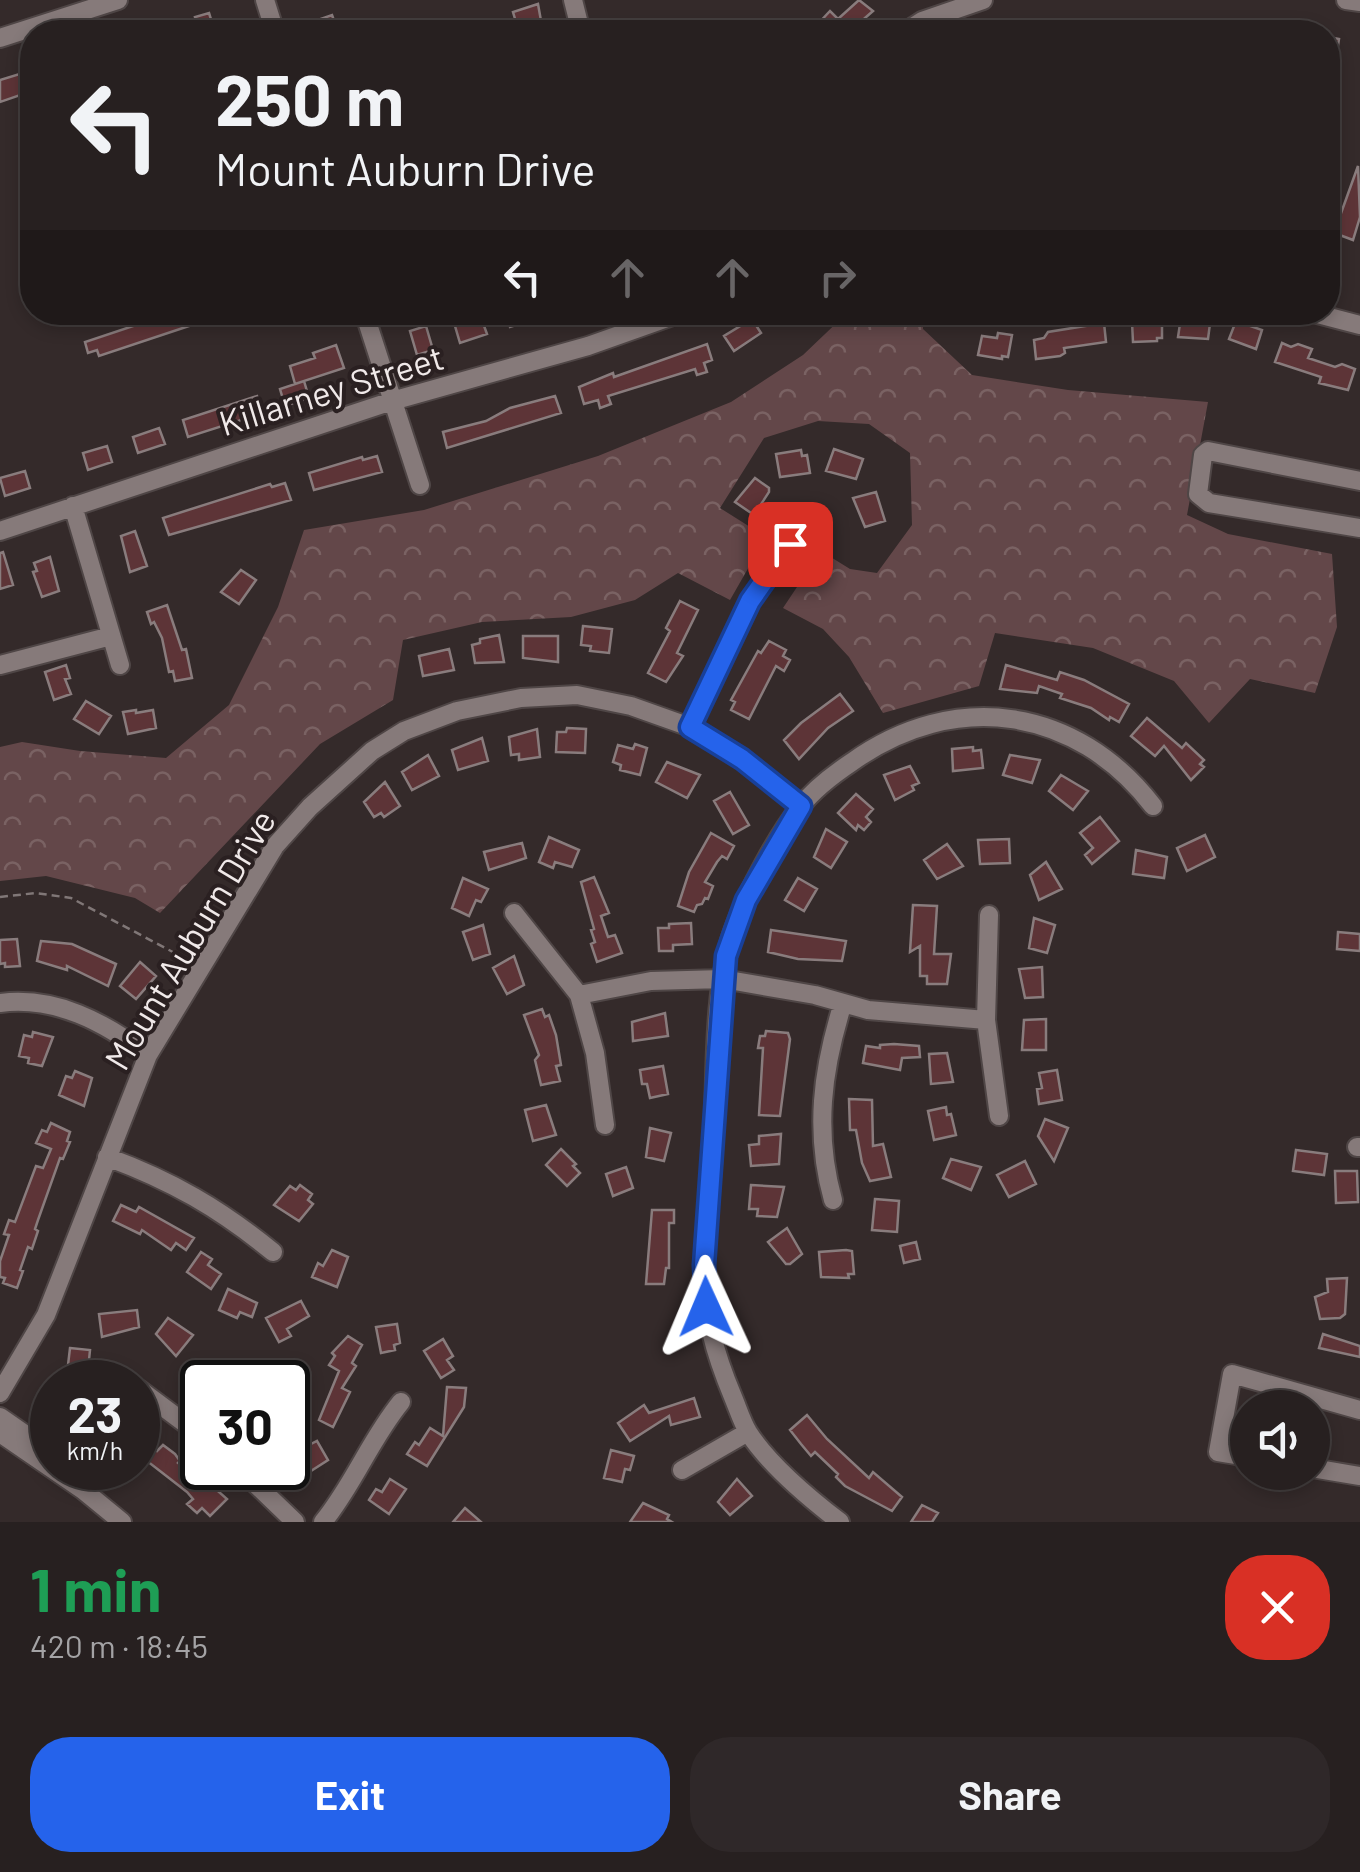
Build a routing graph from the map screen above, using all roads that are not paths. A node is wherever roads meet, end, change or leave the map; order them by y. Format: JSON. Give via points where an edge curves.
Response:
{"nodes":[{"id":1,"x":118,"y":0,"type":"edge"},
{"id":2,"x":983,"y":0,"type":"edge"},
{"id":3,"x":1346,"y":0,"type":"edge"},
{"id":4,"x":1360,"y":2,"type":"edge"},
{"id":5,"x":56,"y":20,"type":"edge"},
{"id":6,"x":925,"y":20,"type":"edge"},
{"id":7,"x":368,"y":325,"type":"edge"},
{"id":8,"x":647,"y":325,"type":"edge"},
{"id":9,"x":392,"y":401,"type":"junction"},
{"id":10,"x":1360,"y":481,"type":"edge"},
{"id":11,"x":420,"y":486,"type":"dead end"},
{"id":12,"x":73,"y":506,"type":"junction"},
{"id":13,"x":810,"y":519,"type":"dead end"},
{"id":14,"x":1360,"y":528,"type":"edge"},
{"id":15,"x":0,"y":531,"type":"edge"},
{"id":16,"x":111,"y":636,"type":"junction"},
{"id":17,"x":0,"y":665,"type":"edge"},
{"id":18,"x":120,"y":665,"type":"dead end"},
{"id":19,"x":690,"y":727,"type":"junction"},
{"id":20,"x":801,"y":806,"type":"junction"},
{"id":21,"x":1153,"y":806,"type":"dead end"},
{"id":22,"x":514,"y":913,"type":"dead end"},
{"id":23,"x":989,"y":915,"type":"dead end"},
{"id":24,"x":723,"y":979,"type":"junction"},
{"id":25,"x":579,"y":996,"type":"junction"},
{"id":26,"x":0,"y":1003,"type":"edge"},
{"id":27,"x":843,"y":1003,"type":"junction"},
{"id":28,"x":986,"y":1020,"type":"junction"},
{"id":29,"x":148,"y":1055,"type":"junction"},
{"id":30,"x":999,"y":1116,"type":"dead end"},
{"id":31,"x":606,"y":1125,"type":"dead end"},
{"id":32,"x":107,"y":1157,"type":"junction"},
{"id":33,"x":833,"y":1200,"type":"dead end"},
{"id":34,"x":273,"y":1252,"type":"dead end"},
{"id":35,"x":1289,"y":1390,"type":"edge"},
{"id":36,"x":0,"y":1393,"type":"edge"},
{"id":37,"x":402,"y":1402,"type":"dead end"},
{"id":38,"x":1330,"y":1402,"type":"edge"},
{"id":39,"x":1360,"y":1410,"type":"edge"},
{"id":40,"x":0,"y":1417,"type":"edge"},
{"id":41,"x":748,"y":1432,"type":"junction"},
{"id":42,"x":0,"y":1433,"type":"edge"},
{"id":43,"x":30,"y":1438,"type":"edge"},
{"id":44,"x":1230,"y":1454,"type":"edge"},
{"id":45,"x":682,"y":1470,"type":"dead end"},
{"id":46,"x":1330,"y":1471,"type":"edge"},
{"id":47,"x":1360,"y":1476,"type":"edge"},
{"id":48,"x":99,"y":1490,"type":"edge"},
{"id":49,"x":262,"y":1490,"type":"edge"},
{"id":50,"x":122,"y":1522,"type":"edge"},
{"id":51,"x":138,"y":1522,"type":"edge"},
{"id":52,"x":295,"y":1522,"type":"edge"},
{"id":53,"x":323,"y":1522,"type":"edge"},
{"id":54,"x":840,"y":1522,"type":"edge"}],
"edges":[{"from":1,"to":5,"type":"street"},
{"from":2,"to":6,"type":"street"},
{"from":3,"to":4,"type":"street"},
{"from":7,"to":9,"type":"street"},
{"from":8,"to":9,"type":"street","name":"Killarney Street"},
{"from":9,"to":11,"type":"street"},
{"from":9,"to":12,"type":"street","name":"Killarney Street"},
{"from":10,"to":14,"type":"street","via":[[1208,451],[1198,494],[1209,503]]},
{"from":12,"to":15,"type":"street","name":"Killarney Street"},
{"from":12,"to":16,"type":"street"},
{"from":13,"to":19,"type":"street","via":[[750,601]]},
{"from":16,"to":17,"type":"street"},
{"from":16,"to":18,"type":"street"},
{"from":19,"to":20,"type":"street","name":"Mount Auburn Drive"},
{"from":19,"to":29,"type":"street","name":"Mount Auburn Drive","via":[[578,696],[484,705],[404,731],[346,772],[275,846]]},
{"from":20,"to":21,"type":"street","via":[[888,739],[931,722],[986,716],[1044,727],[1089,746]]},
{"from":20,"to":24,"type":"street","via":[[746,900]]},
{"from":22,"to":25,"type":"street"},
{"from":23,"to":28,"type":"street"},
{"from":24,"to":25,"type":"street","via":[[650,980]]},
{"from":24,"to":27,"type":"street"},
{"from":24,"to":41,"type":"street","via":[[706,1307],[718,1362]]},
{"from":25,"to":31,"type":"street"},
{"from":26,"to":29,"type":"street","via":[[69,1010],[114,1029]]},
{"from":27,"to":28,"type":"street"},
{"from":27,"to":33,"type":"street","via":[[821,1094]]},
{"from":28,"to":30,"type":"street"},
{"from":29,"to":32,"type":"street","name":"Mount Auburn Drive"},
{"from":32,"to":34,"type":"street","via":[[181,1187]]},
{"from":32,"to":36,"type":"street","name":"Mount Auburn Drive","via":[[46,1316]]},
{"from":35,"to":44,"type":"street","via":[[1232,1374],[1218,1452]]},
{"from":37,"to":53,"type":"street"},
{"from":38,"to":39,"type":"street"},
{"from":40,"to":43,"type":"street"},
{"from":41,"to":45,"type":"street"},
{"from":41,"to":54,"type":"street","via":[[802,1492]]},
{"from":42,"to":50,"type":"street"},
{"from":46,"to":47,"type":"street"},
{"from":48,"to":51,"type":"street"},
{"from":49,"to":52,"type":"street"}]}
